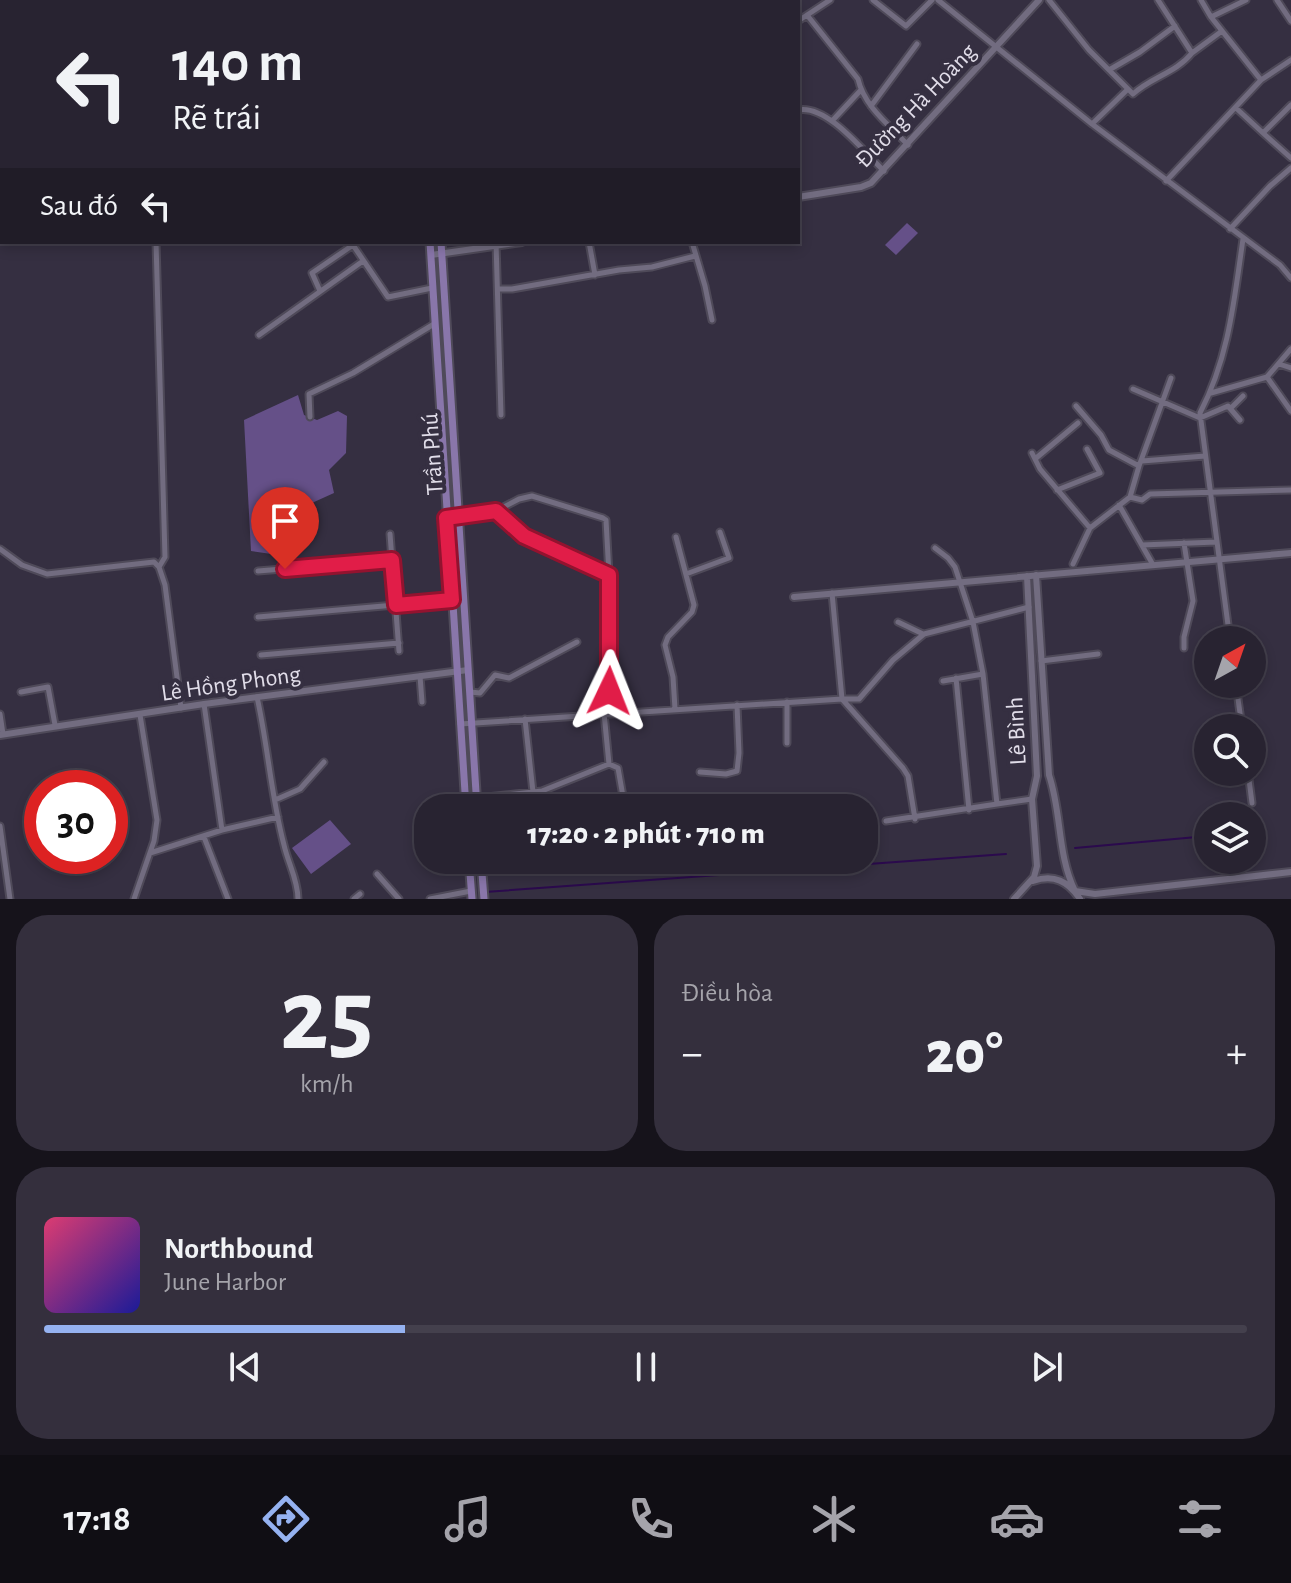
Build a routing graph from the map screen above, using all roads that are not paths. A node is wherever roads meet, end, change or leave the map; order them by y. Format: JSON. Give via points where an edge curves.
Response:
{"nodes":[{"id":1,"x":830,"y":0,"type":"edge"},
{"id":2,"x":873,"y":0,"type":"edge"},
{"id":3,"x":935,"y":0,"type":"edge"},
{"id":4,"x":1039,"y":0,"type":"edge"},
{"id":5,"x":1049,"y":0,"type":"edge"},
{"id":6,"x":1158,"y":0,"type":"edge"},
{"id":7,"x":1201,"y":0,"type":"edge"},
{"id":8,"x":1246,"y":0,"type":"edge"},
{"id":9,"x":1277,"y":0,"type":"edge"},
{"id":10,"x":807,"y":15,"type":"junction"},
{"id":11,"x":1211,"y":17,"type":"junction"},
{"id":12,"x":800,"y":20,"type":"edge"},
{"id":13,"x":1291,"y":21,"type":"edge"},
{"id":14,"x":1175,"y":26,"type":"junction"},
{"id":15,"x":1222,"y":31,"type":"junction"},
{"id":16,"x":917,"y":44,"type":"dead end"},
{"id":17,"x":998,"y":47,"type":"junction"},
{"id":18,"x":1192,"y":53,"type":"junction"},
{"id":19,"x":1291,"y":60,"type":"edge"},
{"id":20,"x":1109,"y":70,"type":"junction"},
{"id":21,"x":1261,"y":80,"type":"junction"},
{"id":22,"x":1128,"y":89,"type":"junction"},
{"id":23,"x":860,"y":91,"type":"junction"},
{"id":24,"x":1291,"y":105,"type":"edge"},
{"id":25,"x":871,"y":106,"type":"junction"},
{"id":26,"x":800,"y":107,"type":"edge"},
{"id":27,"x":1236,"y":108,"type":"junction"},
{"id":28,"x":832,"y":121,"type":"junction"},
{"id":29,"x":1092,"y":124,"type":"junction"},
{"id":30,"x":1263,"y":133,"type":"junction"},
{"id":31,"x":908,"y":145,"type":"junction"},
{"id":32,"x":1291,"y":158,"type":"edge"},
{"id":33,"x":1291,"y":168,"type":"edge"},
{"id":34,"x":884,"y":171,"type":"junction"},
{"id":35,"x":1166,"y":181,"type":"junction"},
{"id":36,"x":800,"y":197,"type":"edge"},
{"id":37,"x":1230,"y":229,"type":"junction"},
{"id":38,"x":1243,"y":239,"type":"junction"},
{"id":39,"x":156,"y":244,"type":"edge"},
{"id":40,"x":430,"y":244,"type":"edge"},
{"id":41,"x":441,"y":244,"type":"edge"},
{"id":42,"x":497,"y":244,"type":"edge"},
{"id":43,"x":589,"y":244,"type":"edge"},
{"id":44,"x":692,"y":244,"type":"edge"},
{"id":45,"x":441,"y":254,"type":"junction"},
{"id":46,"x":431,"y":255,"type":"junction"},
{"id":47,"x":695,"y":256,"type":"junction"},
{"id":48,"x":363,"y":261,"type":"junction"},
{"id":49,"x":595,"y":275,"type":"junction"},
{"id":50,"x":1291,"y":278,"type":"edge"},
{"id":51,"x":432,"y":288,"type":"junction"},
{"id":52,"x":499,"y":289,"type":"junction"},
{"id":53,"x":320,"y":291,"type":"junction"},
{"id":54,"x":712,"y":320,"type":"dead end"},
{"id":55,"x":434,"y":324,"type":"junction"},
{"id":56,"x":259,"y":335,"type":"dead end"},
{"id":57,"x":1291,"y":349,"type":"edge"},
{"id":58,"x":1279,"y":364,"type":"junction"},
{"id":59,"x":1291,"y":368,"type":"edge"},
{"id":60,"x":1267,"y":377,"type":"junction"},
{"id":61,"x":1171,"y":378,"type":"dead end"},
{"id":62,"x":1133,"y":389,"type":"dead end"},
{"id":63,"x":1210,"y":393,"type":"junction"},
{"id":64,"x":1243,"y":396,"type":"dead end"},
{"id":65,"x":1164,"y":401,"type":"junction"},
{"id":66,"x":1076,"y":406,"type":"dead end"},
{"id":67,"x":1231,"y":408,"type":"junction"},
{"id":68,"x":1291,"y":411,"type":"edge"},
{"id":69,"x":501,"y":415,"type":"dead end"},
{"id":70,"x":310,"y":417,"type":"dead end"},
{"id":71,"x":1200,"y":418,"type":"junction"},
{"id":72,"x":1240,"y":420,"type":"dead end"},
{"id":73,"x":1078,"y":423,"type":"dead end"},
{"id":74,"x":1087,"y":449,"type":"dead end"},
{"id":75,"x":1205,"y":456,"type":"junction"},
{"id":76,"x":1140,"y":463,"type":"junction"},
{"id":77,"x":1057,"y":490,"type":"junction"},
{"id":78,"x":1291,"y":490,"type":"edge"},
{"id":79,"x":1211,"y":493,"type":"junction"},
{"id":80,"x":1130,"y":497,"type":"junction"},
{"id":81,"x":1119,"y":505,"type":"junction"},
{"id":82,"x":496,"y":511,"type":"junction"},
{"id":83,"x":457,"y":516,"type":"junction"},
{"id":84,"x":446,"y":518,"type":"junction"},
{"id":85,"x":1090,"y":528,"type":"junction"},
{"id":86,"x":720,"y":532,"type":"dead end"},
{"id":87,"x":390,"y":534,"type":"dead end"},
{"id":88,"x":676,"y":537,"type":"dead end"},
{"id":89,"x":1216,"y":542,"type":"junction"},
{"id":90,"x":1184,"y":543,"type":"junction"},
{"id":91,"x":1142,"y":545,"type":"junction"},
{"id":92,"x":935,"y":548,"type":"dead end"},
{"id":93,"x":0,"y":549,"type":"edge"},
{"id":94,"x":1291,"y":553,"type":"edge"},
{"id":95,"x":1219,"y":558,"type":"junction"},
{"id":96,"x":392,"y":560,"type":"junction"},
{"id":97,"x":1187,"y":561,"type":"junction"},
{"id":98,"x":1152,"y":563,"type":"junction"},
{"id":99,"x":1073,"y":564,"type":"dead end"},
{"id":100,"x":159,"y":567,"type":"junction"},
{"id":101,"x":258,"y":571,"type":"dead end"},
{"id":102,"x":686,"y":574,"type":"junction"},
{"id":103,"x":609,"y":575,"type":"junction"},
{"id":104,"x":1036,"y":575,"type":"junction"},
{"id":105,"x":1027,"y":576,"type":"junction"},
{"id":106,"x":960,"y":582,"type":"junction"},
{"id":107,"x":832,"y":593,"type":"junction"},
{"id":108,"x":794,"y":597,"type":"dead end"},
{"id":109,"x":452,"y":600,"type":"junction"},
{"id":110,"x":396,"y":605,"type":"junction"},
{"id":111,"x":1029,"y":607,"type":"junction"},
{"id":112,"x":258,"y":617,"type":"dead end"},
{"id":113,"x":898,"y":622,"type":"dead end"},
{"id":114,"x":973,"y":622,"type":"junction"},
{"id":115,"x":1228,"y":626,"type":"edge"},
{"id":116,"x":924,"y":634,"type":"junction"},
{"id":117,"x":577,"y":642,"type":"dead end"},
{"id":118,"x":1184,"y":648,"type":"dead end"},
{"id":119,"x":1098,"y":654,"type":"dead end"},
{"id":120,"x":261,"y":655,"type":"dead end"},
{"id":121,"x":1041,"y":661,"type":"junction"},
{"id":122,"x":468,"y":670,"type":"junction"},
{"id":123,"x":457,"y":671,"type":"junction"},
{"id":124,"x":983,"y":674,"type":"junction"},
{"id":125,"x":420,"y":676,"type":"junction"},
{"id":126,"x":956,"y":678,"type":"junction"},
{"id":127,"x":943,"y":681,"type":"dead end"},
{"id":128,"x":21,"y":692,"type":"dead end"},
{"id":129,"x":469,"y":692,"type":"junction"},
{"id":130,"x":257,"y":697,"type":"junction"},
{"id":131,"x":842,"y":699,"type":"junction"},
{"id":132,"x":422,"y":702,"type":"dead end"},
{"id":133,"x":787,"y":702,"type":"junction"},
{"id":134,"x":204,"y":704,"type":"junction"},
{"id":135,"x":737,"y":705,"type":"junction"},
{"id":136,"x":181,"y":708,"type":"junction"},
{"id":137,"x":675,"y":709,"type":"junction"},
{"id":138,"x":606,"y":713,"type":"junction"},
{"id":139,"x":0,"y":714,"type":"edge"},
{"id":140,"x":140,"y":715,"type":"junction"},
{"id":141,"x":525,"y":719,"type":"junction"},
{"id":142,"x":471,"y":723,"type":"junction"},
{"id":143,"x":460,"y":724,"type":"junction"},
{"id":144,"x":55,"y":725,"type":"junction"},
{"id":145,"x":2,"y":735,"type":"edge"},
{"id":146,"x":787,"y":743,"type":"dead end"},
{"id":147,"x":324,"y":762,"type":"dead end"},
{"id":148,"x":609,"y":764,"type":"junction"},
{"id":149,"x":700,"y":772,"type":"dead end"},
{"id":150,"x":1049,"y":775,"type":"junction"},
{"id":151,"x":1037,"y":776,"type":"junction"},
{"id":152,"x":533,"y":792,"type":"junction"},
{"id":153,"x":465,"y":794,"type":"edge"},
{"id":154,"x":477,"y":794,"type":"edge"},
{"id":155,"x":514,"y":794,"type":"edge"},
{"id":156,"x":623,"y":794,"type":"edge"},
{"id":157,"x":1032,"y":799,"type":"junction"},
{"id":158,"x":275,"y":800,"type":"junction"},
{"id":159,"x":997,"y":804,"type":"junction"},
{"id":160,"x":969,"y":810,"type":"junction"},
{"id":161,"x":278,"y":817,"type":"junction"},
{"id":162,"x":915,"y":819,"type":"junction"},
{"id":163,"x":886,"y":821,"type":"dead end"},
{"id":164,"x":0,"y":826,"type":"edge"},
{"id":165,"x":222,"y":830,"type":"junction"},
{"id":166,"x":204,"y":837,"type":"junction"},
{"id":167,"x":150,"y":853,"type":"junction"},
{"id":168,"x":1291,"y":872,"type":"edge"},
{"id":169,"x":377,"y":874,"type":"dead end"},
{"id":170,"x":470,"y":874,"type":"edge"},
{"id":171,"x":482,"y":874,"type":"edge"},
{"id":172,"x":1023,"y":888,"type":"junction"},
{"id":173,"x":1074,"y":890,"type":"junction"},
{"id":174,"x":360,"y":894,"type":"dead end"},
{"id":175,"x":472,"y":895,"type":"edge"},
{"id":176,"x":10,"y":899,"type":"edge"},
{"id":177,"x":134,"y":899,"type":"edge"},
{"id":178,"x":228,"y":899,"type":"edge"},
{"id":179,"x":298,"y":899,"type":"edge"},
{"id":180,"x":354,"y":899,"type":"edge"},
{"id":181,"x":399,"y":899,"type":"edge"},
{"id":182,"x":430,"y":899,"type":"edge"},
{"id":183,"x":484,"y":899,"type":"edge"},
{"id":184,"x":1015,"y":899,"type":"edge"},
{"id":185,"x":1080,"y":899,"type":"edge"}],
"edges":[{"from":1,"to":10,"type":"street"},
{"from":2,"to":3,"type":"street","via":[[906,26]]},
{"from":3,"to":17,"type":"street"},
{"from":4,"to":17,"type":"street","name":"Đường Hà Hoàng"},
{"from":5,"to":20,"type":"street"},
{"from":6,"to":14,"type":"street"},
{"from":7,"to":11,"type":"street"},
{"from":8,"to":11,"type":"street"},
{"from":9,"to":13,"type":"street"},
{"from":10,"to":12,"type":"street"},
{"from":10,"to":23,"type":"street","via":[[858,79]]},
{"from":11,"to":15,"type":"street"},
{"from":14,"to":18,"type":"street"},
{"from":14,"to":20,"type":"street"},
{"from":15,"to":18,"type":"street"},
{"from":15,"to":21,"type":"street"},
{"from":16,"to":25,"type":"street"},
{"from":17,"to":29,"type":"street"},
{"from":17,"to":31,"type":"street","name":"Đường Hà Hoàng"},
{"from":18,"to":22,"type":"street","via":[[1133,94]]},
{"from":19,"to":21,"type":"street"},
{"from":20,"to":22,"type":"street"},
{"from":21,"to":27,"type":"street"},
{"from":22,"to":29,"type":"street"},
{"from":23,"to":25,"type":"street"},
{"from":23,"to":28,"type":"street"},
{"from":24,"to":30,"type":"street"},
{"from":25,"to":31,"type":"street"},
{"from":26,"to":28,"type":"street"},
{"from":27,"to":30,"type":"street"},
{"from":27,"to":35,"type":"street"},
{"from":28,"to":34,"type":"street"},
{"from":29,"to":35,"type":"street"},
{"from":30,"to":32,"type":"street"},
{"from":31,"to":34,"type":"street","name":"Đường Hà Hoàng"},
{"from":33,"to":37,"type":"street"},
{"from":34,"to":36,"type":"street","name":"Đường Hà Hoàng","via":[[861,187]]},
{"from":35,"to":37,"type":"street"},
{"from":37,"to":38,"type":"street"},
{"from":38,"to":50,"type":"street"},
{"from":38,"to":63,"type":"street","via":[[1230,329]]},
{"from":39,"to":100,"type":"street","via":[[165,557]]},
{"from":40,"to":46,"type":"main road","name":"Trần Phú"},
{"from":41,"to":45,"type":"main road","name":"Trần Phú"},
{"from":42,"to":45,"type":"street"},
{"from":42,"to":52,"type":"street"},
{"from":43,"to":49,"type":"street"},
{"from":44,"to":47,"type":"street"},
{"from":45,"to":46,"type":"street"},
{"from":45,"to":83,"type":"main road","name":"Trần Phú"},
{"from":46,"to":51,"type":"main road","name":"Trần Phú"},
{"from":47,"to":49,"type":"street"},
{"from":47,"to":54,"type":"street"},
{"from":48,"to":51,"type":"street","via":[[388,297]]},
{"from":48,"to":53,"type":"street"},
{"from":48,"to":53,"type":"street","via":[[353,245],[314,270]]},
{"from":49,"to":52,"type":"street"},
{"from":51,"to":55,"type":"main road","name":"Trần Phú"},
{"from":52,"to":69,"type":"street"},
{"from":53,"to":56,"type":"street"},
{"from":55,"to":70,"type":"street","via":[[309,394]]},
{"from":55,"to":84,"type":"main road","name":"Trần Phú"},
{"from":57,"to":58,"type":"street"},
{"from":58,"to":59,"type":"street"},
{"from":58,"to":60,"type":"street"},
{"from":60,"to":63,"type":"street"},
{"from":60,"to":68,"type":"street"},
{"from":61,"to":65,"type":"street"},
{"from":62,"to":65,"type":"street"},
{"from":63,"to":71,"type":"street"},
{"from":64,"to":67,"type":"street"},
{"from":65,"to":71,"type":"street"},
{"from":65,"to":76,"type":"street"},
{"from":66,"to":76,"type":"street","via":[[1109,450]]},
{"from":67,"to":71,"type":"street"},
{"from":67,"to":72,"type":"street"},
{"from":71,"to":75,"type":"street"},
{"from":73,"to":77,"type":"street","via":[[1033,456]]},
{"from":74,"to":77,"type":"street","via":[[1100,473]]},
{"from":75,"to":76,"type":"street"},
{"from":75,"to":79,"type":"street"},
{"from":76,"to":80,"type":"street"},
{"from":77,"to":85,"type":"street"},
{"from":78,"to":79,"type":"street"},
{"from":79,"to":80,"type":"street"},
{"from":79,"to":89,"type":"street"},
{"from":80,"to":81,"type":"street"},
{"from":81,"to":85,"type":"street"},
{"from":81,"to":91,"type":"street"},
{"from":82,"to":83,"type":"street"},
{"from":82,"to":103,"type":"street","via":[[524,536]]},
{"from":82,"to":103,"type":"street","via":[[532,496],[603,518]]},
{"from":83,"to":84,"type":"street"},
{"from":83,"to":122,"type":"main road","name":"Trần Phú"},
{"from":84,"to":109,"type":"main road","name":"Trần Phú"},
{"from":85,"to":99,"type":"street"},
{"from":86,"to":102,"type":"street","via":[[729,558]]},
{"from":87,"to":96,"type":"street"},
{"from":88,"to":102,"type":"street"},
{"from":89,"to":90,"type":"street"},
{"from":89,"to":95,"type":"street"},
{"from":90,"to":91,"type":"street"},
{"from":90,"to":97,"type":"street"},
{"from":91,"to":98,"type":"street"},
{"from":92,"to":106,"type":"street","via":[[952,561]]},
{"from":93,"to":100,"type":"street","via":[[47,574],[146,561]]},
{"from":94,"to":95,"type":"street"},
{"from":95,"to":97,"type":"street"},
{"from":95,"to":115,"type":"street"},
{"from":96,"to":101,"type":"street"},
{"from":96,"to":110,"type":"street"},
{"from":97,"to":98,"type":"street"},
{"from":97,"to":118,"type":"street","via":[[1193,601]]},
{"from":98,"to":104,"type":"street"},
{"from":100,"to":136,"type":"street"},
{"from":102,"to":137,"type":"street","via":[[693,608],[665,645]]},
{"from":103,"to":138,"type":"street"},
{"from":104,"to":105,"type":"street"},
{"from":104,"to":121,"type":"street","name":"Lê Bình"},
{"from":105,"to":106,"type":"street"},
{"from":105,"to":111,"type":"street","name":"Lê Bình"},
{"from":106,"to":107,"type":"street"},
{"from":106,"to":114,"type":"street"},
{"from":107,"to":108,"type":"street"},
{"from":107,"to":131,"type":"street"},
{"from":109,"to":110,"type":"street"},
{"from":109,"to":123,"type":"main road","name":"Trần Phú"},
{"from":110,"to":112,"type":"street"},
{"from":110,"to":120,"type":"street","via":[[399,647]]},
{"from":111,"to":114,"type":"street"},
{"from":111,"to":151,"type":"street","name":"Lê Bình"},
{"from":113,"to":116,"type":"street"},
{"from":114,"to":116,"type":"street"},
{"from":114,"to":124,"type":"street"},
{"from":116,"to":131,"type":"street","via":[[859,699]]},
{"from":117,"to":129,"type":"street","via":[[509,678],[495,675],[480,693]]},
{"from":119,"to":121,"type":"street"},
{"from":121,"to":150,"type":"street","name":"Lê Bình"},
{"from":122,"to":123,"type":"street","name":"Lê Hồng Phong"},
{"from":122,"to":129,"type":"main road","name":"Trần Phú"},
{"from":123,"to":125,"type":"street","name":"Lê Hồng Phong"},
{"from":123,"to":143,"type":"main road","name":"Trần Phú"},
{"from":124,"to":126,"type":"street"},
{"from":124,"to":159,"type":"street"},
{"from":125,"to":130,"type":"street","name":"Lê Hồng Phong"},
{"from":125,"to":132,"type":"street"},
{"from":126,"to":127,"type":"street"},
{"from":126,"to":160,"type":"street"},
{"from":128,"to":144,"type":"street","via":[[48,687]]},
{"from":129,"to":142,"type":"main road","name":"Trần Phú"},
{"from":130,"to":134,"type":"street","name":"Lê Hồng Phong"},
{"from":130,"to":158,"type":"street"},
{"from":131,"to":133,"type":"street"},
{"from":131,"to":162,"type":"street","via":[[908,776]]},
{"from":133,"to":135,"type":"street"},
{"from":133,"to":146,"type":"street"},
{"from":134,"to":136,"type":"street","name":"Lê Hồng Phong"},
{"from":134,"to":165,"type":"street"},
{"from":135,"to":137,"type":"street"},
{"from":135,"to":149,"type":"street","via":[[737,771]]},
{"from":136,"to":140,"type":"street","name":"Lê Hồng Phong"},
{"from":137,"to":138,"type":"street"},
{"from":138,"to":141,"type":"street"},
{"from":138,"to":148,"type":"street"},
{"from":139,"to":145,"type":"street"},
{"from":140,"to":144,"type":"street","name":"Lê Hồng Phong"},
{"from":140,"to":167,"type":"street","via":[[157,820]]},
{"from":141,"to":142,"type":"street"},
{"from":141,"to":152,"type":"street"},
{"from":142,"to":143,"type":"street"},
{"from":142,"to":154,"type":"main road","name":"Trần Phú"},
{"from":143,"to":153,"type":"main road","name":"Trần Phú"},
{"from":144,"to":145,"type":"street","name":"Lê Hồng Phong"},
{"from":147,"to":158,"type":"street","via":[[300,789]]},
{"from":148,"to":152,"type":"street"},
{"from":148,"to":156,"type":"street","via":[[618,768]]},
{"from":150,"to":151,"type":"street"},
{"from":150,"to":173,"type":"street","name":"Lê Bình","via":[[1064,865]]},
{"from":151,"to":157,"type":"street","name":"Lê Bình"},
{"from":152,"to":155,"type":"street"},
{"from":157,"to":159,"type":"street"},
{"from":157,"to":172,"type":"street","name":"Lê Bình","via":[[1038,857],[1034,877]]},
{"from":158,"to":161,"type":"street"},
{"from":159,"to":160,"type":"street"},
{"from":160,"to":162,"type":"street"},
{"from":161,"to":165,"type":"street"},
{"from":161,"to":179,"type":"street"},
{"from":162,"to":163,"type":"street"},
{"from":164,"to":176,"type":"street"},
{"from":165,"to":166,"type":"street"},
{"from":166,"to":167,"type":"street"},
{"from":166,"to":178,"type":"street"},
{"from":167,"to":177,"type":"street"},
{"from":168,"to":173,"type":"street","via":[[1095,894]]},
{"from":169,"to":181,"type":"street"},
{"from":170,"to":175,"type":"main road"},
{"from":171,"to":183,"type":"main road"},
{"from":172,"to":173,"type":"street","via":[[1044,877],[1066,882]]},
{"from":172,"to":184,"type":"street","name":"Lê Bình"},
{"from":173,"to":185,"type":"street","name":"Lê Bình"},
{"from":174,"to":180,"type":"street"},
{"from":175,"to":182,"type":"street"}]}
